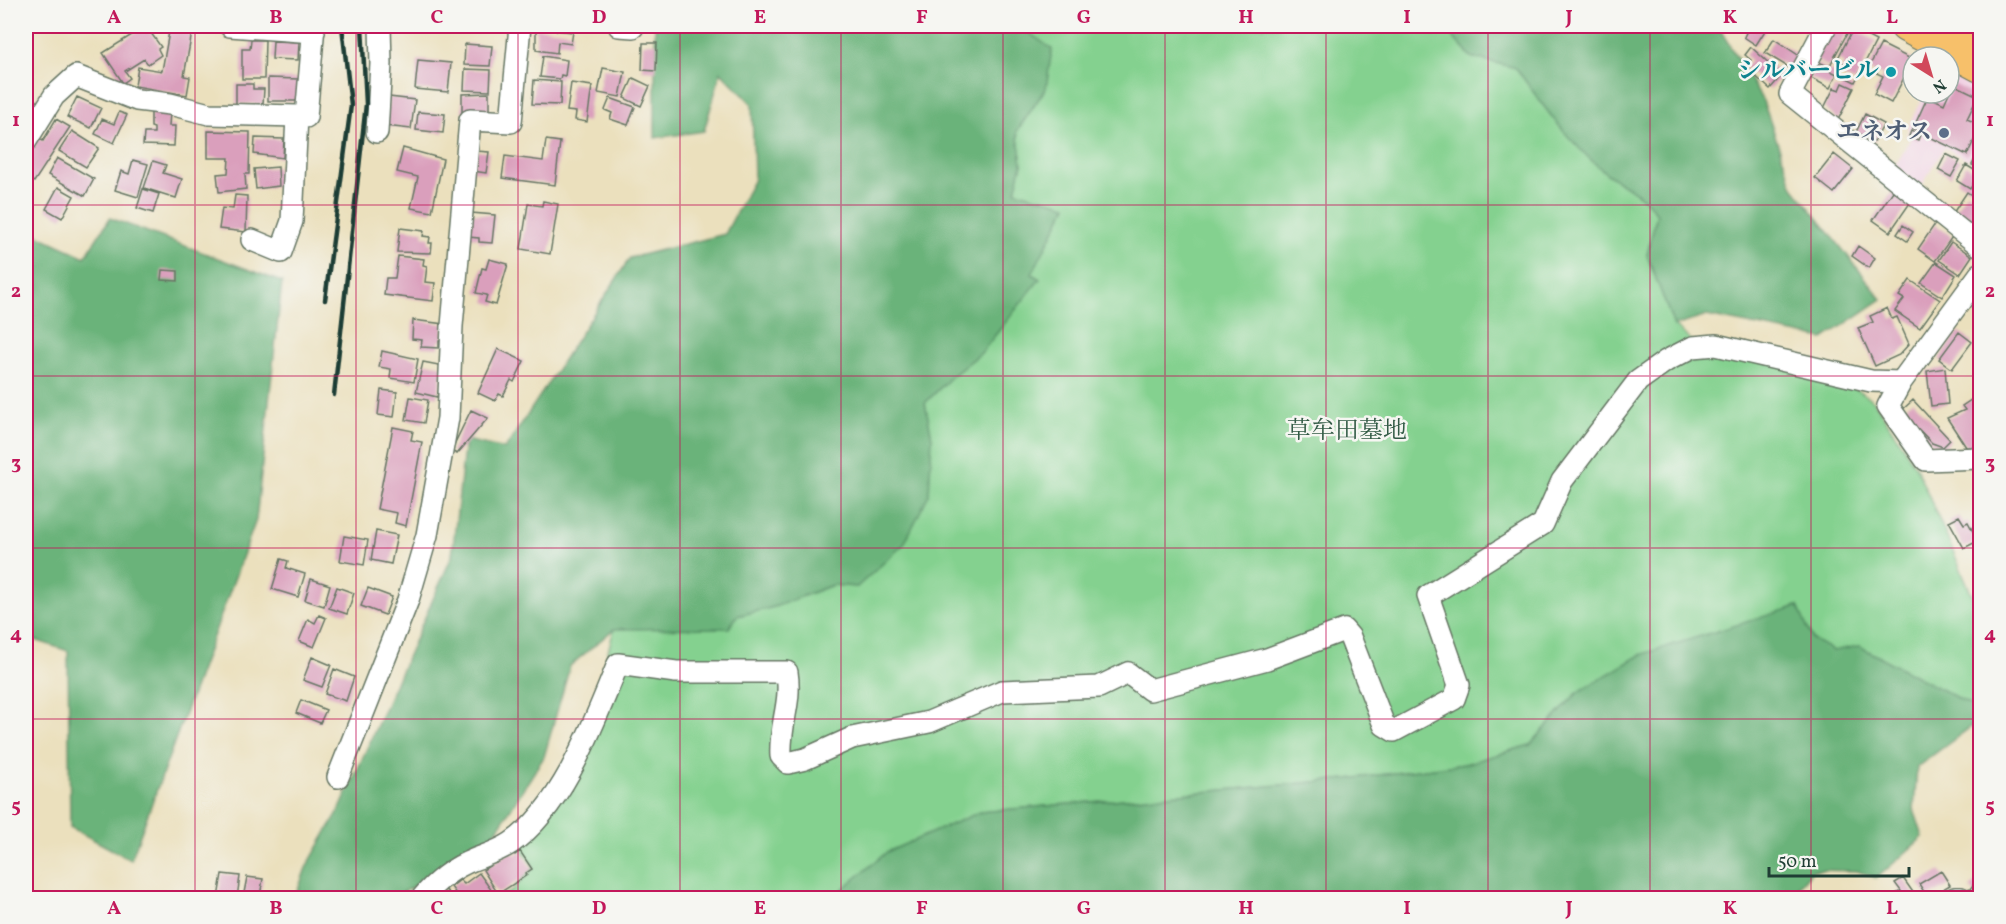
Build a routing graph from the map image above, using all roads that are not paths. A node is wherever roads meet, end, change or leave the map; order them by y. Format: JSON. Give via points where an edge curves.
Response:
{"nodes":[{"id":1,"x":230,"y":26,"type":"edge"},
{"id":2,"x":380,"y":26,"type":"edge"},
{"id":3,"x":520,"y":26,"type":"edge"},
{"id":4,"x":1826,"y":26,"type":"edge"},
{"id":5,"x":1906,"y":26,"type":"edge"},
{"id":6,"x":1958,"y":26,"type":"edge"},
{"id":7,"x":314,"y":29,"type":"edge"},
{"id":8,"x":1980,"y":39,"type":"edge"},
{"id":9,"x":1980,"y":66,"type":"edge"},
{"id":10,"x":297,"y":116,"type":"junction"},
{"id":11,"x":377,"y":132,"type":"dead end"},
{"id":12,"x":26,"y":141,"type":"edge"},
{"id":13,"x":252,"y":240,"type":"dead end"},
{"id":14,"x":1980,"y":246,"type":"edge"},
{"id":15,"x":1980,"y":274,"type":"edge"},
{"id":16,"x":1901,"y":382,"type":"junction"},
{"id":17,"x":1980,"y":458,"type":"edge"},
{"id":18,"x":338,"y":777,"type":"dead end"},
{"id":19,"x":422,"y":898,"type":"edge"},
{"id":20,"x":1955,"y":898,"type":"edge"},
{"id":21,"x":1961,"y":898,"type":"edge"}],
"edges":[{"from":1,"to":7,"type":"street"},
{"from":2,"to":11,"type":"street"},
{"from":3,"to":18,"type":"street","via":[[511,123],[470,120],[447,418],[427,535],[408,600]]},
{"from":4,"to":14,"type":"street","via":[[1790,94]]},
{"from":5,"to":9,"type":"highway"},
{"from":6,"to":8,"type":"highway"},
{"from":7,"to":10,"type":"street","via":[[306,117]]},
{"from":10,"to":12,"type":"street","via":[[209,114],[137,100],[76,76],[54,96]]},
{"from":10,"to":13,"type":"street","via":[[292,221],[286,242],[281,252]]},
{"from":15,"to":16,"type":"street"},
{"from":16,"to":17,"type":"street","via":[[1888,406],[1926,460]]},
{"from":16,"to":19,"type":"street","via":[[1871,381],[1716,345],[1694,347],[1666,361],[1638,381],[1562,482],[1543,524],[1428,596],[1459,685],[1454,699],[1394,731],[1384,724],[1344,630],[1259,662],[1150,690],[1128,673],[1099,687],[1002,691],[929,722],[852,738],[788,763],[781,756],[780,742],[790,693],[787,672],[676,672],[618,664],[588,738],[543,810],[509,844],[447,875]]},
{"from":20,"to":21,"type":"street"}]}
